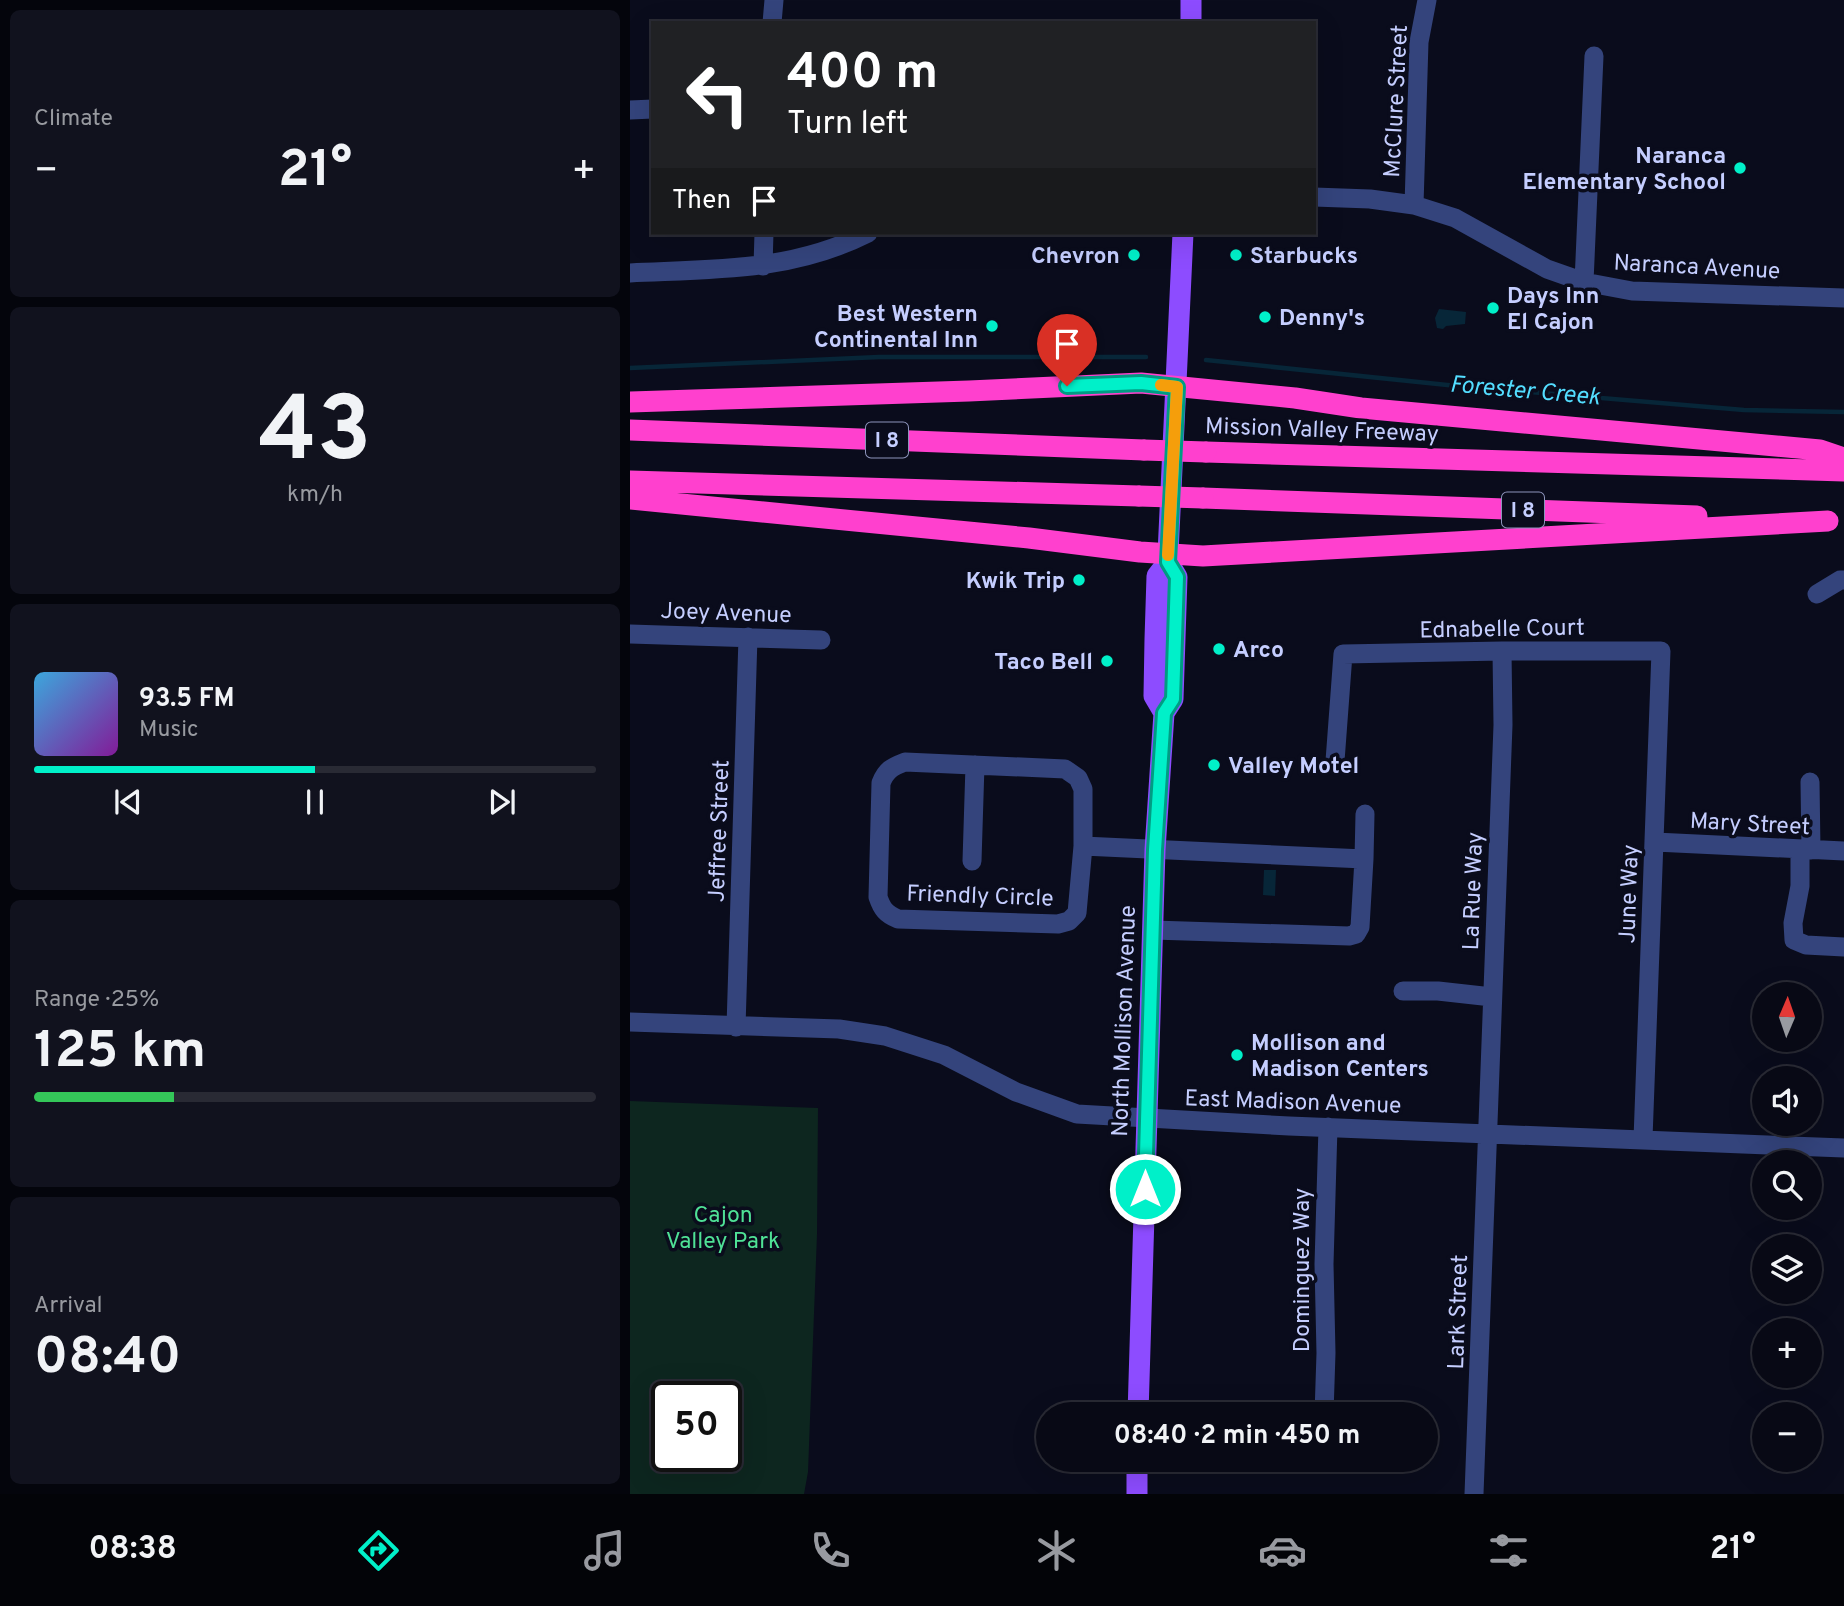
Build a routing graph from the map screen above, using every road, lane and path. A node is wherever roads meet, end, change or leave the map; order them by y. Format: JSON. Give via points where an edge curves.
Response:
{"nodes":[{"id":1,"x":774,"y":0,"type":"edge"},
{"id":2,"x":1182,"y":0,"type":"edge"},
{"id":3,"x":1191,"y":0,"type":"edge"},
{"id":4,"x":1427,"y":0,"type":"edge"},
{"id":5,"x":772,"y":21,"type":"edge"},
{"id":6,"x":1191,"y":21,"type":"edge"},
{"id":7,"x":1594,"y":56,"type":"dead end"},
{"id":8,"x":651,"y":109,"type":"edge"},
{"id":9,"x":630,"y":110,"type":"edge"},
{"id":10,"x":1316,"y":197,"type":"edge"},
{"id":11,"x":1413,"y":205,"type":"junction"},
{"id":12,"x":764,"y":235,"type":"edge"},
{"id":13,"x":863,"y":235,"type":"edge"},
{"id":14,"x":1183,"y":235,"type":"edge"},
{"id":15,"x":763,"y":267,"type":"junction"},
{"id":16,"x":630,"y":273,"type":"edge"},
{"id":17,"x":1584,"y":282,"type":"junction"},
{"id":18,"x":1844,"y":298,"type":"edge"},
{"id":19,"x":1177,"y":387,"type":"junction"},
{"id":20,"x":630,"y":402,"type":"edge"},
{"id":21,"x":630,"y":430,"type":"edge"},
{"id":22,"x":1844,"y":458,"type":"edge"},
{"id":23,"x":1844,"y":471,"type":"edge"},
{"id":24,"x":630,"y":481,"type":"edge"},
{"id":25,"x":630,"y":499,"type":"edge"},
{"id":26,"x":1836,"y":522,"type":"edge"},
{"id":27,"x":1168,"y":558,"type":"junction"},
{"id":28,"x":1844,"y":580,"type":"edge"},
{"id":29,"x":1817,"y":594,"type":"dead end"},
{"id":30,"x":630,"y":634,"type":"edge"},
{"id":31,"x":748,"y":637,"type":"junction"},
{"id":32,"x":821,"y":640,"type":"dead end"},
{"id":33,"x":1155,"y":646,"type":"junction"},
{"id":34,"x":1502,"y":651,"type":"junction"},
{"id":35,"x":1661,"y":652,"type":"joint"},
{"id":36,"x":1174,"y":678,"type":"junction"},
{"id":37,"x":1164,"y":713,"type":"junction"},
{"id":38,"x":1335,"y":761,"type":"dead end"},
{"id":39,"x":975,"y":765,"type":"junction"},
{"id":40,"x":1810,"y":782,"type":"dead end"},
{"id":41,"x":1365,"y":814,"type":"dead end"},
{"id":42,"x":1654,"y":842,"type":"junction"},
{"id":43,"x":1083,"y":846,"type":"junction"},
{"id":44,"x":1155,"y":850,"type":"junction"},
{"id":45,"x":1805,"y":850,"type":"junction"},
{"id":46,"x":1844,"y":851,"type":"edge"},
{"id":47,"x":1364,"y":859,"type":"junction"},
{"id":48,"x":972,"y":861,"type":"dead end"},
{"id":49,"x":1153,"y":930,"type":"junction"},
{"id":50,"x":1844,"y":947,"type":"edge"},
{"id":51,"x":1403,"y":991,"type":"dead end"},
{"id":52,"x":1492,"y":997,"type":"junction"},
{"id":53,"x":630,"y":1022,"type":"edge"},
{"id":54,"x":736,"y":1027,"type":"junction"},
{"id":55,"x":1146,"y":1119,"type":"junction"},
{"id":56,"x":1328,"y":1127,"type":"junction"},
{"id":57,"x":1489,"y":1133,"type":"junction"},
{"id":58,"x":1643,"y":1139,"type":"junction"},
{"id":59,"x":1844,"y":1148,"type":"edge"},
{"id":60,"x":1138,"y":1402,"type":"edge"},
{"id":61,"x":1324,"y":1402,"type":"edge"},
{"id":62,"x":1137,"y":1472,"type":"edge"},
{"id":63,"x":1137,"y":1494,"type":"edge"},
{"id":64,"x":1474,"y":1494,"type":"edge"}],
"edges":[{"from":1,"to":5,"type":"street"},
{"from":2,"to":3,"type":"street"},
{"from":3,"to":6,"type":"main road"},
{"from":4,"to":11,"type":"street","name":"McClure Street","via":[[1419,42]]},
{"from":7,"to":17,"type":"street"},
{"from":8,"to":9,"type":"street"},
{"from":10,"to":11,"type":"street","name":"Naranca Avenue"},
{"from":11,"to":17,"type":"street","name":"Naranca Avenue","via":[[1455,218],[1547,269]]},
{"from":12,"to":15,"type":"street"},
{"from":13,"to":15,"type":"street","via":[[810,256]]},
{"from":14,"to":19,"type":"main road","name":"North Mollison Avenue"},
{"from":15,"to":16,"type":"street"},
{"from":17,"to":18,"type":"street","name":"Naranca Avenue","via":[[1632,291]]},
{"from":19,"to":20,"type":"highway","via":[[1141,383]]},
{"from":19,"to":22,"type":"highway","via":[[1820,450]]},
{"from":19,"to":27,"type":"main road","name":"North Mollison Avenue"},
{"from":21,"to":23,"type":"highway","name":"Mission Valley Freeway","number":"I 8","bridge":true},
{"from":24,"to":26,"type":"highway","number":"I 8","bridge":true},
{"from":25,"to":27,"type":"highway"},
{"from":26,"to":27,"type":"highway"},
{"from":27,"to":33,"type":"main road","name":"North Mollison Avenue","via":[[1157,576]]},
{"from":27,"to":36,"type":"main road","name":"North Mollison Avenue","via":[[1177,577]]},
{"from":28,"to":29,"type":"street"},
{"from":30,"to":31,"type":"street","name":"Joey Avenue"},
{"from":31,"to":32,"type":"street","name":"Joey Avenue"},
{"from":31,"to":54,"type":"street","name":"Jeffree Street"},
{"from":33,"to":36,"type":"main road","via":[[1163,652],[1167,676]]},
{"from":33,"to":37,"type":"main road","name":"North Mollison Avenue","via":[[1154,696]]},
{"from":34,"to":35,"type":"street","name":"Ednabelle Court"},
{"from":34,"to":38,"type":"street","name":"Ednabelle Court","via":[[1343,654]]},
{"from":34,"to":52,"type":"street","name":"La Rue Way"},
{"from":35,"to":42,"type":"street","name":"June Way"},
{"from":36,"to":37,"type":"main road","name":"North Mollison Avenue","via":[[1173,699]]},
{"from":37,"to":44,"type":"main road","name":"North Mollison Avenue"},
{"from":39,"to":43,"type":"street","name":"Friendly Circle","via":[[1065,769],[1078,778],[1083,789]]},
{"from":39,"to":43,"type":"street","name":"Friendly Circle","via":[[905,762],[884,774],[877,897],[888,915],[898,919],[1069,921],[1080,900]]},
{"from":39,"to":48,"type":"street"},
{"from":40,"to":45,"type":"street"},
{"from":41,"to":47,"type":"street"},
{"from":42,"to":45,"type":"street","name":"Mary Street"},
{"from":42,"to":58,"type":"street","name":"June Way"},
{"from":43,"to":44,"type":"street"},
{"from":44,"to":47,"type":"street"},
{"from":44,"to":49,"type":"main road","name":"North Mollison Avenue"},
{"from":45,"to":46,"type":"street","name":"Mary Street"},
{"from":45,"to":50,"type":"street","via":[[1794,940]]},
{"from":47,"to":49,"type":"street","via":[[1356,934]]},
{"from":49,"to":55,"type":"main road","name":"North Mollison Avenue"},
{"from":51,"to":52,"type":"street"},
{"from":52,"to":57,"type":"street","name":"La Rue Way"},
{"from":53,"to":54,"type":"street","name":"East Madison Avenue"},
{"from":54,"to":55,"type":"street","name":"East Madison Avenue","via":[[839,1029],[885,1036],[944,1055],[1016,1093],[1077,1114]]},
{"from":55,"to":56,"type":"street","name":"East Madison Avenue"},
{"from":55,"to":60,"type":"main road","name":"North Mollison Avenue"},
{"from":56,"to":57,"type":"street","name":"East Madison Avenue"},
{"from":56,"to":61,"type":"street","name":"Dominguez Way"},
{"from":57,"to":58,"type":"street","name":"East Madison Avenue"},
{"from":57,"to":64,"type":"street","name":"Lark Street"},
{"from":58,"to":59,"type":"street","name":"East Madison Avenue"},
{"from":62,"to":63,"type":"main road"}]}
